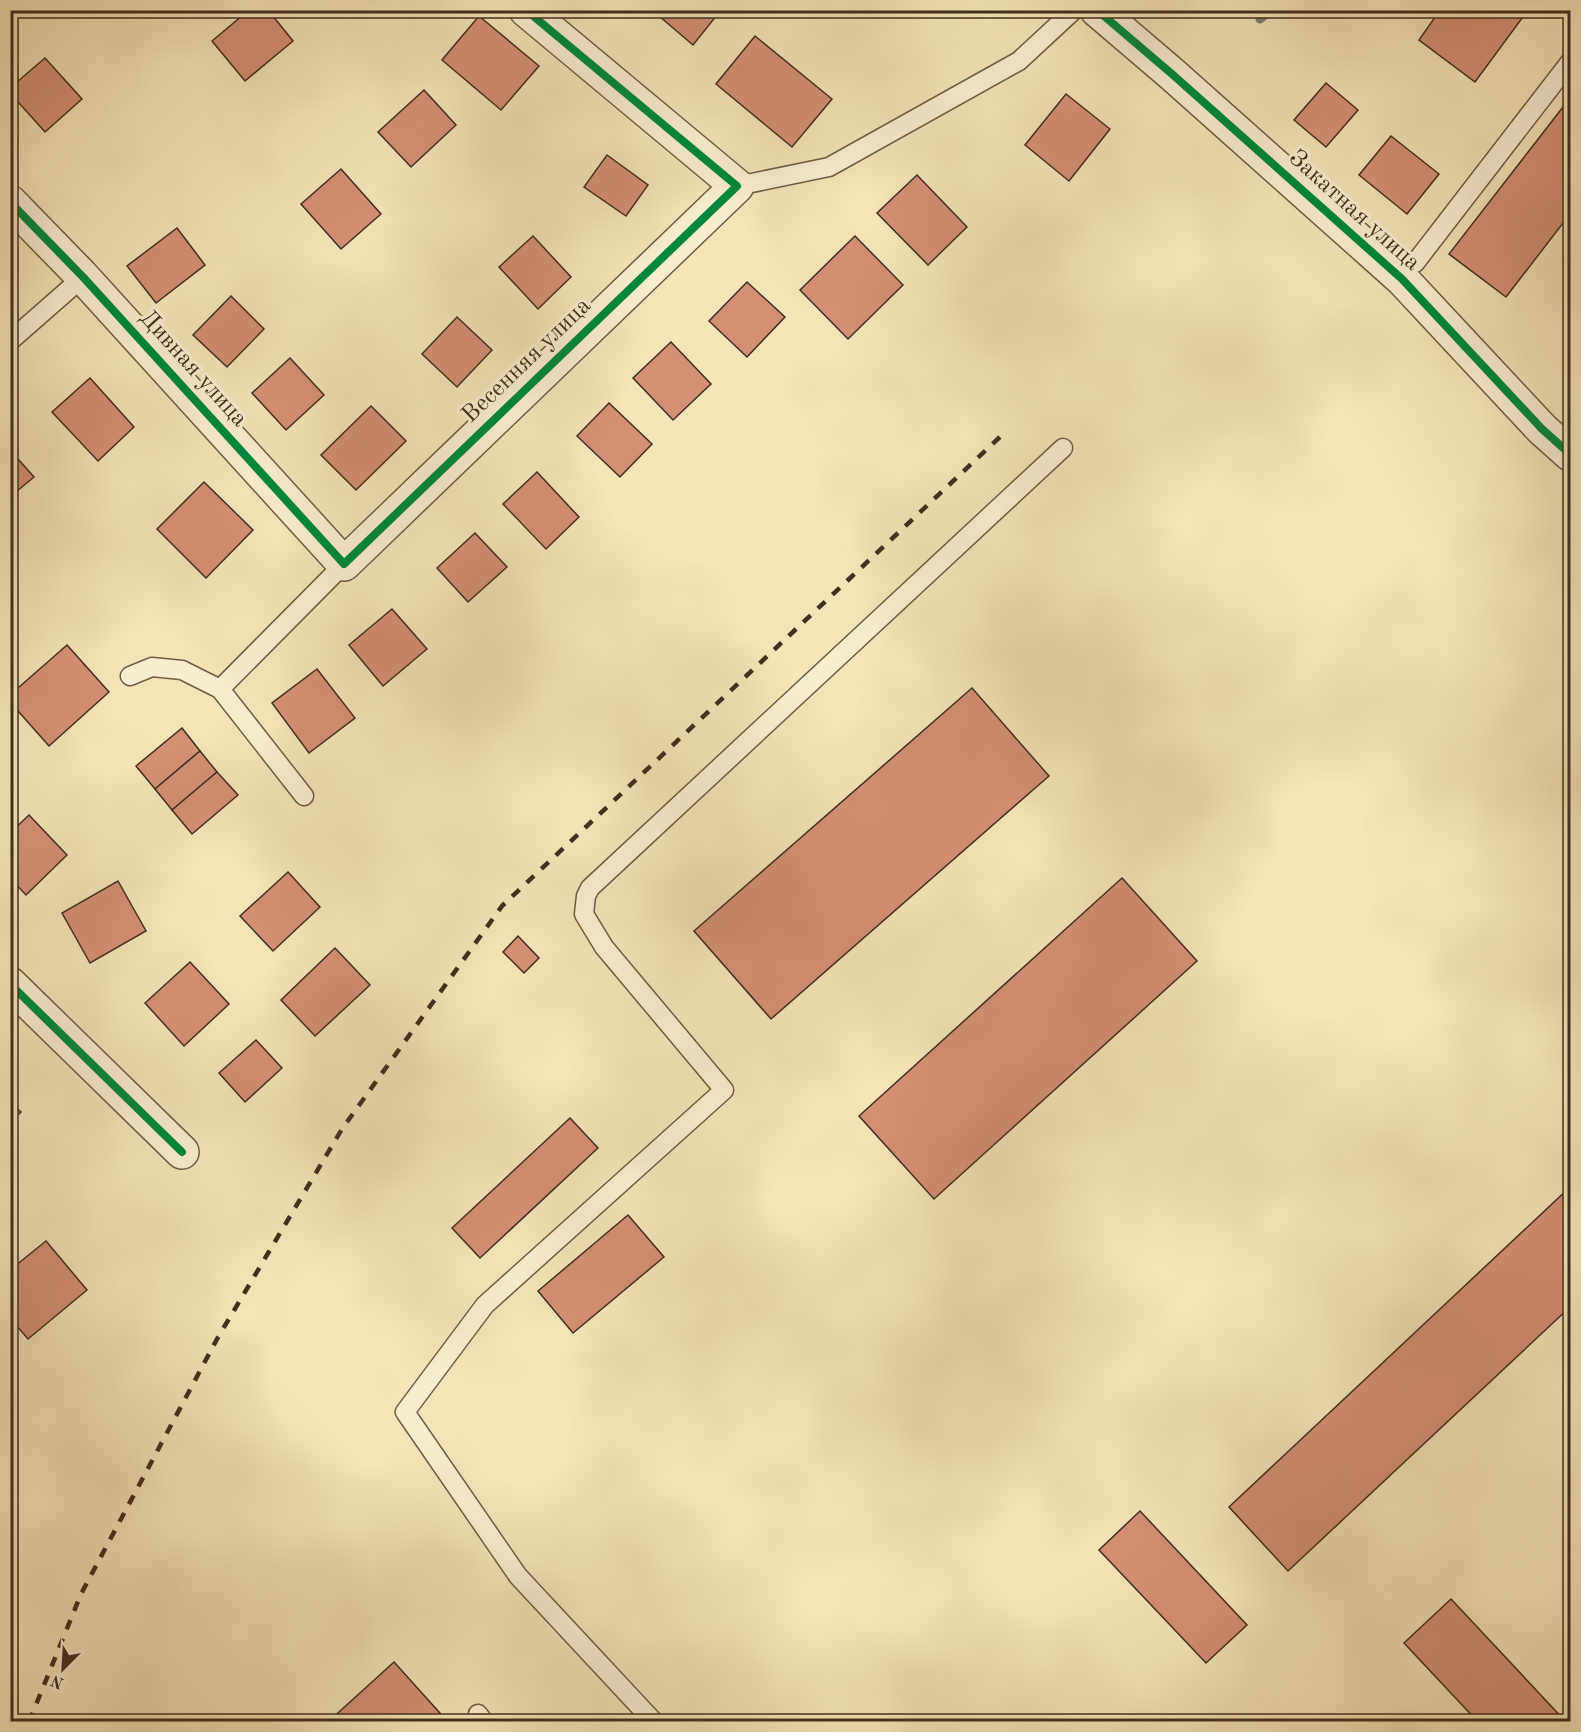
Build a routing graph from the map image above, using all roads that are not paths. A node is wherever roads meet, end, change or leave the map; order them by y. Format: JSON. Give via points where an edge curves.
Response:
{"nodes":[{"id":1,"x":526,"y":10,"type":"edge"},
{"id":2,"x":1074,"y":10,"type":"edge"},
{"id":3,"x":1097,"y":10,"type":"edge"},
{"id":4,"x":1570,"y":62,"type":"edge"},
{"id":5,"x":737,"y":186,"type":"junction"},
{"id":6,"x":10,"y":202,"type":"edge"},
{"id":7,"x":1415,"y":264,"type":"dead end"},
{"id":8,"x":83,"y":277,"type":"junction"},
{"id":9,"x":10,"y":340,"type":"edge"},
{"id":10,"x":1063,"y":448,"type":"dead end"},
{"id":11,"x":1570,"y":454,"type":"edge"},
{"id":12,"x":344,"y":564,"type":"junction"},
{"id":13,"x":130,"y":676,"type":"dead end"},
{"id":14,"x":220,"y":689,"type":"junction"},
{"id":15,"x":304,"y":796,"type":"dead end"},
{"id":16,"x":10,"y":984,"type":"edge"},
{"id":17,"x":182,"y":1152,"type":"dead end"},
{"id":18,"x":654,"y":1722,"type":"edge"}],
"edges":[{"from":1,"to":5,"type":"street"},
{"from":2,"to":5,"type":"lane","via":[[1018,61],[829,167]]},
{"from":3,"to":11,"type":"street","name":"Закатная улица","via":[[1402,279]]},
{"from":4,"to":7,"type":"lane"},
{"from":5,"to":12,"type":"street","name":"Весенняя улица"},
{"from":6,"to":8,"type":"street","name":"Дивная улица"},
{"from":8,"to":9,"type":"lane"},
{"from":8,"to":12,"type":"street","name":"Дивная улица"},
{"from":10,"to":18,"type":"lane","via":[[590,888],[584,915],[604,947],[724,1090],[485,1305],[405,1412],[518,1576]]},
{"from":12,"to":14,"type":"lane"},
{"from":13,"to":14,"type":"lane","via":[[152,667],[182,670]]},
{"from":14,"to":15,"type":"lane"},
{"from":16,"to":17,"type":"street"}]}
